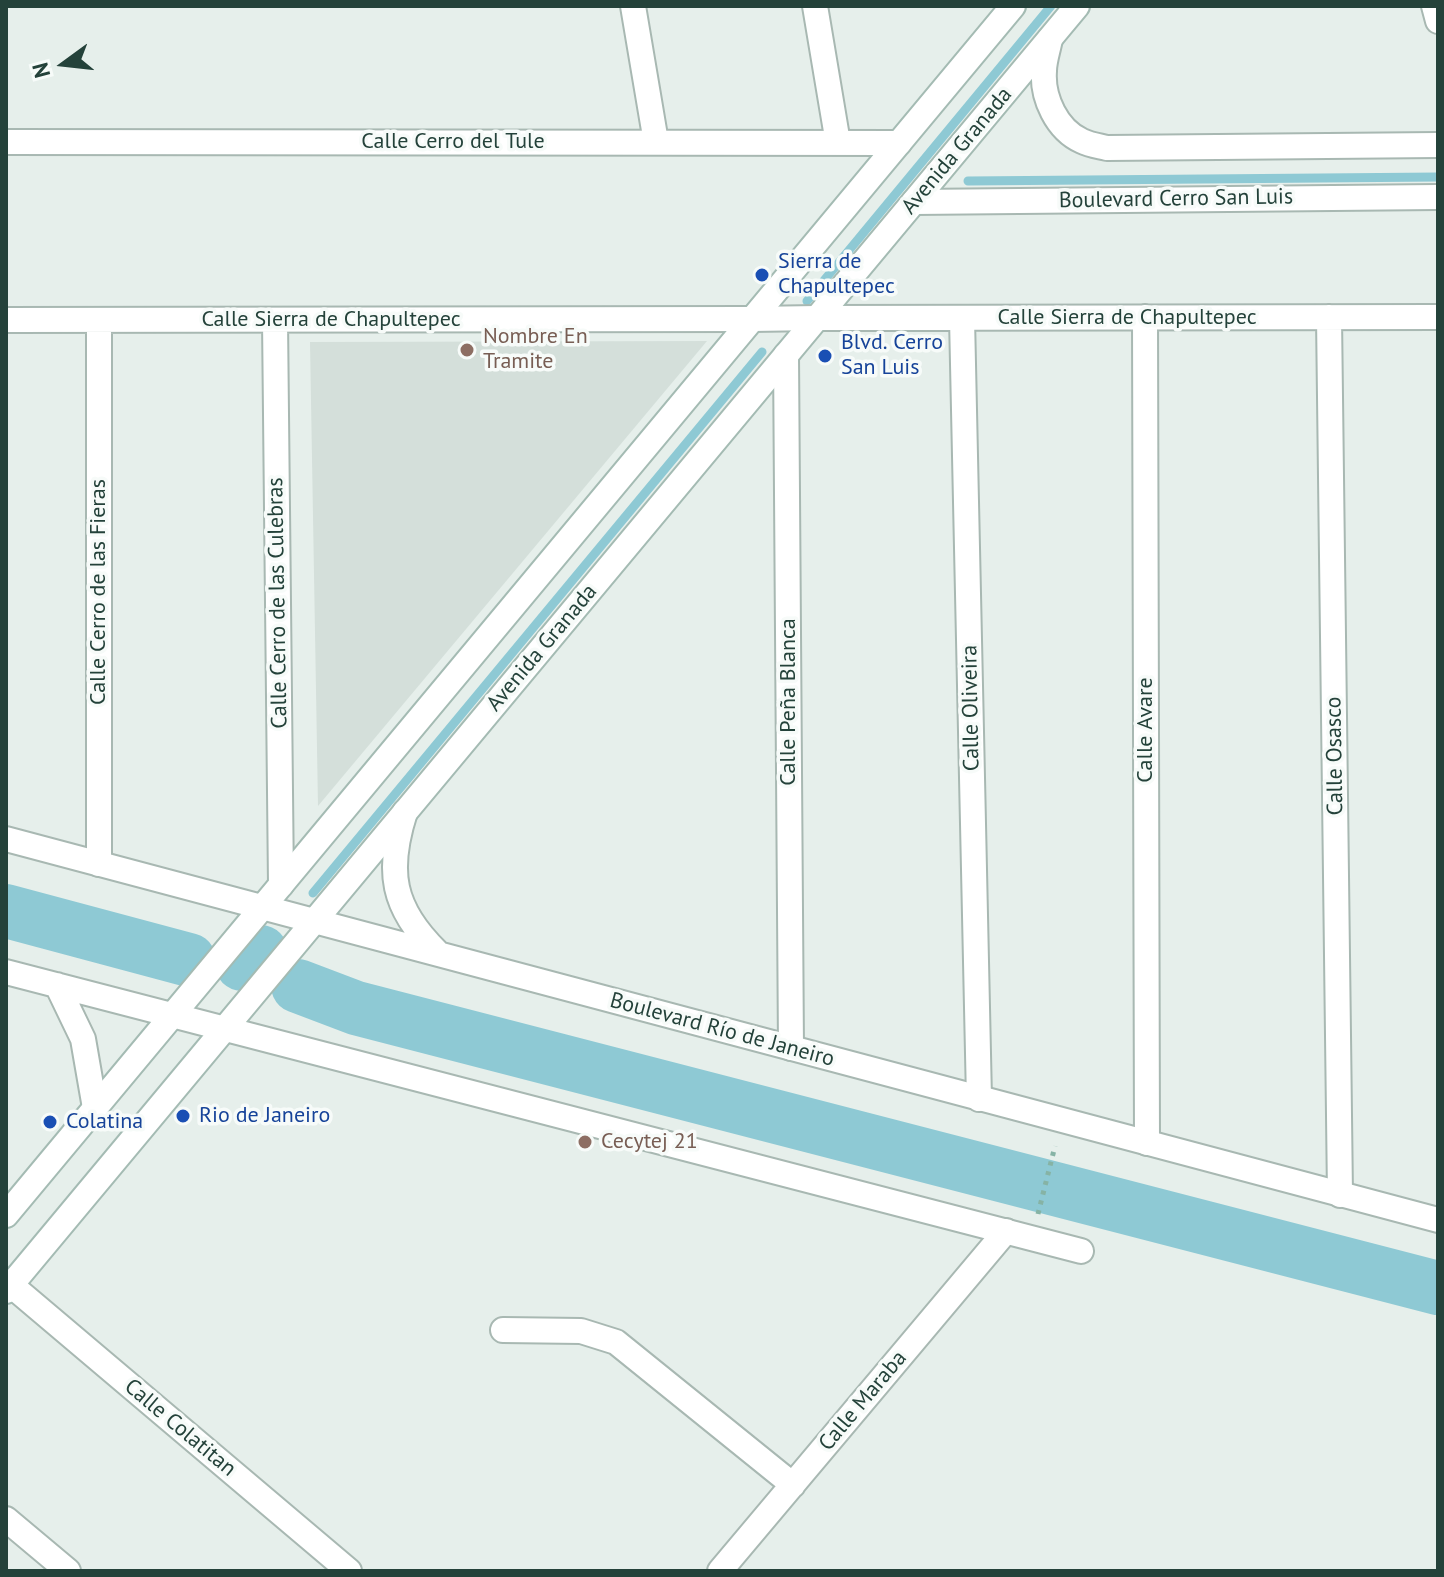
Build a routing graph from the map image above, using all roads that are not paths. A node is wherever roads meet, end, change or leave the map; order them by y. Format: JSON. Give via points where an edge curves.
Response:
{"nodes":[{"id":1,"x":633,"y":6,"type":"edge"},
{"id":2,"x":815,"y":6,"type":"edge"},
{"id":3,"x":1013,"y":6,"type":"edge"},
{"id":4,"x":1077,"y":6,"type":"edge"},
{"id":5,"x":1434,"y":6,"type":"edge"},
{"id":6,"x":1438,"y":21,"type":"edge"},
{"id":7,"x":1050,"y":39,"type":"junction"},
{"id":8,"x":6,"y":142,"type":"edge"},
{"id":9,"x":656,"y":142,"type":"junction"},
{"id":10,"x":838,"y":143,"type":"junction"},
{"id":11,"x":899,"y":143,"type":"junction"},
{"id":12,"x":1438,"y":145,"type":"edge"},
{"id":13,"x":1438,"y":197,"type":"edge"},
{"id":14,"x":914,"y":202,"type":"junction"},
{"id":15,"x":1145,"y":317,"type":"junction"},
{"id":16,"x":1329,"y":317,"type":"junction"},
{"id":17,"x":1438,"y":317,"type":"edge"},
{"id":18,"x":817,"y":318,"type":"junction"},
{"id":19,"x":962,"y":318,"type":"junction"},
{"id":20,"x":752,"y":319,"type":"junction"},
{"id":21,"x":6,"y":320,"type":"edge"},
{"id":22,"x":99,"y":320,"type":"junction"},
{"id":23,"x":275,"y":320,"type":"junction"},
{"id":24,"x":786,"y":355,"type":"junction"},
{"id":25,"x":405,"y":812,"type":"junction"},
{"id":26,"x":6,"y":839,"type":"edge"},
{"id":27,"x":99,"y":864,"type":"junction"},
{"id":28,"x":281,"y":885,"type":"junction"},
{"id":29,"x":262,"y":907,"type":"junction"},
{"id":30,"x":314,"y":921,"type":"junction"},
{"id":31,"x":439,"y":954,"type":"junction"},
{"id":32,"x":6,"y":972,"type":"edge"},
{"id":33,"x":57,"y":985,"type":"junction"},
{"id":34,"x":172,"y":1016,"type":"junction"},
{"id":35,"x":224,"y":1030,"type":"junction"},
{"id":36,"x":791,"y":1048,"type":"junction"},
{"id":37,"x":979,"y":1099,"type":"junction"},
{"id":38,"x":95,"y":1108,"type":"junction"},
{"id":39,"x":1147,"y":1143,"type":"junction"},
{"id":40,"x":1340,"y":1195,"type":"junction"},
{"id":41,"x":6,"y":1215,"type":"edge"},
{"id":42,"x":1438,"y":1220,"type":"edge"},
{"id":43,"x":1006,"y":1231,"type":"junction"},
{"id":44,"x":1081,"y":1251,"type":"dead end"},
{"id":45,"x":8,"y":1288,"type":"edge"},
{"id":46,"x":503,"y":1330,"type":"dead end"},
{"id":47,"x":793,"y":1485,"type":"junction"},
{"id":48,"x":6,"y":1519,"type":"edge"},
{"id":49,"x":68,"y":1571,"type":"edge"},
{"id":50,"x":349,"y":1571,"type":"edge"},
{"id":51,"x":720,"y":1571,"type":"edge"}],
"edges":[{"from":1,"to":9,"type":"street"},
{"from":2,"to":10,"type":"street"},
{"from":3,"to":11,"type":"street"},
{"from":4,"to":7,"type":"street","name":"Avenida Granada"},
{"from":5,"to":6,"type":"street"},
{"from":7,"to":12,"type":"street","via":[[1043,72],[1046,94],[1053,114],[1081,141],[1107,148]]},
{"from":7,"to":14,"type":"street","name":"Avenida Granada"},
{"from":8,"to":9,"type":"street","name":"Calle Cerro del Tule"},
{"from":9,"to":10,"type":"street","name":"Calle Cerro del Tule"},
{"from":10,"to":11,"type":"street","name":"Calle Cerro del Tule"},
{"from":11,"to":20,"type":"street"},
{"from":13,"to":14,"type":"street","name":"Boulevard Cerro San Luis"},
{"from":14,"to":18,"type":"street","name":"Avenida Granada"},
{"from":15,"to":16,"type":"street","name":"Calle Sierra de Chapultepec"},
{"from":15,"to":19,"type":"street","name":"Calle Sierra de Chapultepec"},
{"from":15,"to":39,"type":"street","name":"Calle Avare"},
{"from":16,"to":17,"type":"street","name":"Calle Sierra de Chapultepec"},
{"from":16,"to":40,"type":"street","name":"Calle Osasco"},
{"from":18,"to":19,"type":"street","name":"Calle Sierra de Chapultepec"},
{"from":18,"to":20,"type":"street","name":"Calle Sierra de Chapultepec"},
{"from":18,"to":24,"type":"street","name":"Avenida Granada"},
{"from":19,"to":37,"type":"street","name":"Calle Oliveira"},
{"from":20,"to":23,"type":"street","name":"Calle Sierra de Chapultepec"},
{"from":20,"to":28,"type":"street"},
{"from":21,"to":22,"type":"street","name":"Calle Sierra de Chapultepec"},
{"from":22,"to":23,"type":"street","name":"Calle Sierra de Chapultepec"},
{"from":22,"to":27,"type":"street","name":"Calle Cerro de las Fieras"},
{"from":23,"to":28,"type":"street","name":"Calle Cerro de las Culebras"},
{"from":24,"to":25,"type":"street","name":"Avenida Granada"},
{"from":24,"to":36,"type":"street","name":"Calle Peña Blanca"},
{"from":25,"to":30,"type":"street","name":"Avenida Granada"},
{"from":25,"to":31,"type":"street","via":[[395,844],[394,878],[404,911]]},
{"from":26,"to":27,"type":"street","name":"Boulevard Río de Janeiro"},
{"from":27,"to":29,"type":"street","name":"Boulevard Río de Janeiro"},
{"from":28,"to":29,"type":"street"},
{"from":29,"to":30,"type":"street","name":"Boulevard Río de Janeiro"},
{"from":29,"to":34,"type":"street"},
{"from":30,"to":31,"type":"street","name":"Boulevard Río de Janeiro"},
{"from":30,"to":35,"type":"street","name":"Avenida Granada"},
{"from":31,"to":36,"type":"street","name":"Boulevard Río de Janeiro"},
{"from":32,"to":33,"type":"street"},
{"from":33,"to":34,"type":"street"},
{"from":33,"to":38,"type":"street","via":[[83,1039]]},
{"from":34,"to":35,"type":"street"},
{"from":34,"to":38,"type":"street"},
{"from":35,"to":43,"type":"street"},
{"from":35,"to":45,"type":"street","name":"Avenida Granada"},
{"from":36,"to":37,"type":"street","name":"Boulevard Río de Janeiro"},
{"from":37,"to":39,"type":"street","name":"Boulevard Río de Janeiro"},
{"from":38,"to":41,"type":"street"},
{"from":39,"to":40,"type":"street","name":"Boulevard Río de Janeiro"},
{"from":40,"to":42,"type":"street","name":"Boulevard Río de Janeiro"},
{"from":43,"to":44,"type":"street"},
{"from":43,"to":47,"type":"street","name":"Calle Maraba"},
{"from":45,"to":50,"type":"street","name":"Calle Colatitan"},
{"from":46,"to":47,"type":"street","via":[[581,1331],[616,1342]]},
{"from":47,"to":51,"type":"street","name":"Calle Maraba"},
{"from":48,"to":49,"type":"street"}]}
